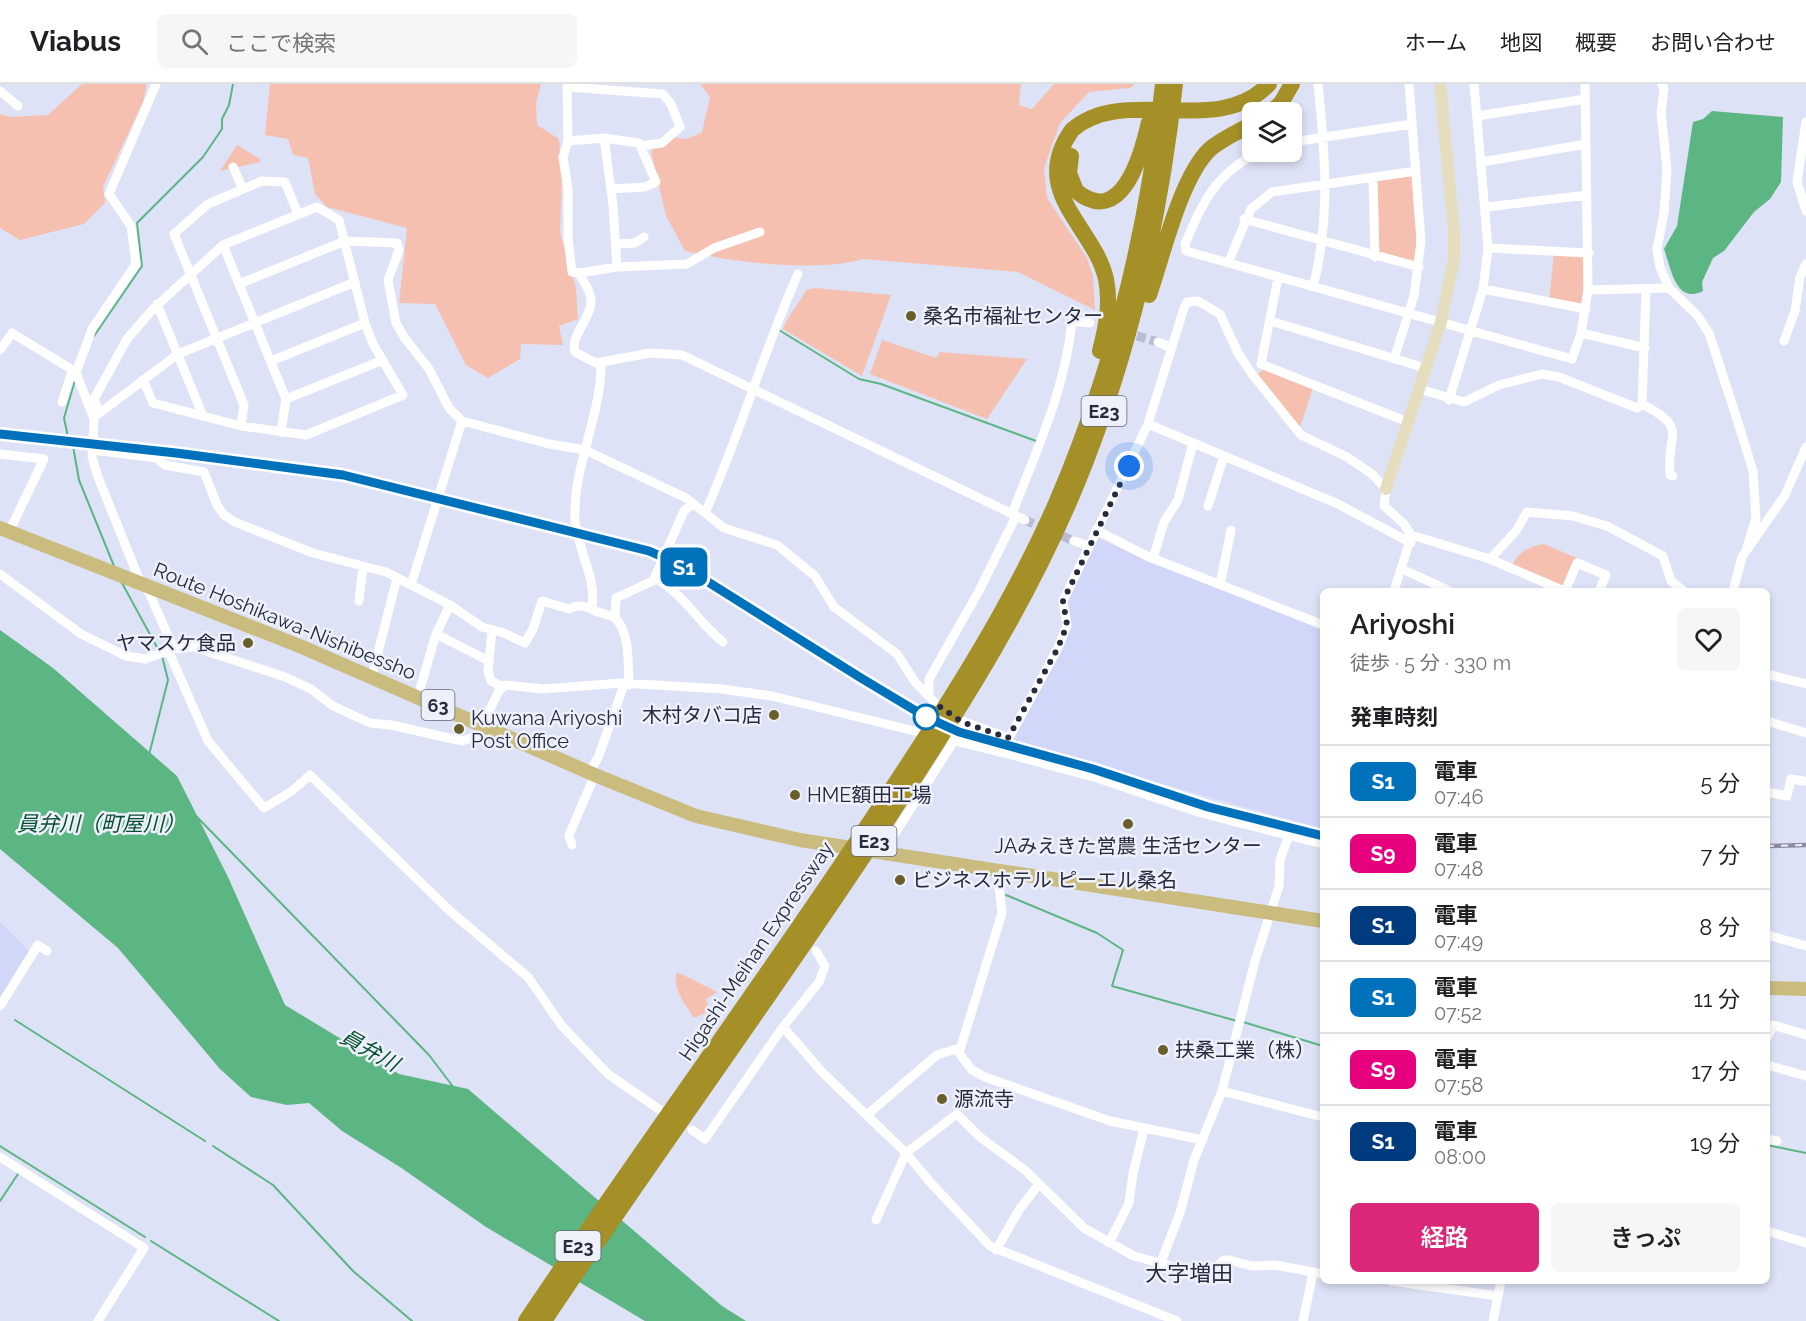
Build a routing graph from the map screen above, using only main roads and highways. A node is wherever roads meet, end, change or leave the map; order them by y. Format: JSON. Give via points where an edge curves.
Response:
{"nodes":[{"id":1,"x":1163,"y":84,"type":"edge"},
{"id":2,"x":1175,"y":84,"type":"edge"},
{"id":3,"x":1269,"y":84,"type":"edge"},
{"id":4,"x":1281,"y":84,"type":"edge"},
{"id":5,"x":1292,"y":84,"type":"edge"},
{"id":6,"x":1148,"y":94,"type":"edge"},
{"id":7,"x":1280,"y":102,"type":"edge"},
{"id":8,"x":1187,"y":105,"type":"junction"},
{"id":9,"x":1242,"y":130,"type":"edge"},
{"id":10,"x":1080,"y":462,"type":"junction"},
{"id":11,"x":5,"y":530,"type":"edge"},
{"id":12,"x":1320,"y":920,"type":"edge"},
{"id":13,"x":1770,"y":988,"type":"edge"},
{"id":14,"x":1806,"y":989,"type":"edge"},
{"id":15,"x":636,"y":1176,"type":"junction"},
{"id":16,"x":526,"y":1321,"type":"edge"},
{"id":17,"x":544,"y":1321,"type":"edge"}],
"edges":[{"from":1,"to":10,"type":"highway","name":"Higashi-Meihan Expressway","number":"E23","via":[[1154,164],[1134,267]]},
{"from":2,"to":10,"type":"highway","name":"Higashi-Meihan Expressway","number":"E23","via":[[1146,270],[1120,366]]},
{"from":3,"to":8,"type":"highway","via":[[1237,102]]},
{"from":4,"to":8,"type":"highway","via":[[1263,101],[1237,112]]},
{"from":5,"to":7,"type":"highway"},
{"from":6,"to":6,"type":"highway","via":[[1103,113],[1080,136],[1071,154],[1069,173],[1076,191],[1083,197],[1106,200],[1130,180],[1145,143]]},
{"from":6,"to":8,"type":"highway"},
{"from":6,"to":10,"type":"highway","via":[[1115,98],[1088,113],[1067,137],[1060,157],[1064,202],[1098,257],[1108,292]]},
{"from":9,"to":10,"type":"highway","via":[[1210,150],[1188,181],[1109,411]]},
{"from":10,"to":15,"type":"highway","name":"Higashi-Meihan Expressway","number":"E23","via":[[952,709]]},
{"from":11,"to":12,"type":"main road","name":"Route Hoshikawa-Nishibessho","number":"63","via":[[372,676],[696,816],[747,830]]},
{"from":13,"to":14,"type":"main road"},
{"from":15,"to":16,"type":"highway","name":"Higashi-Meihan Expressway","number":"E23"},
{"from":15,"to":17,"type":"highway","name":"Higashi-Meihan Expressway","number":"E23"}]}
